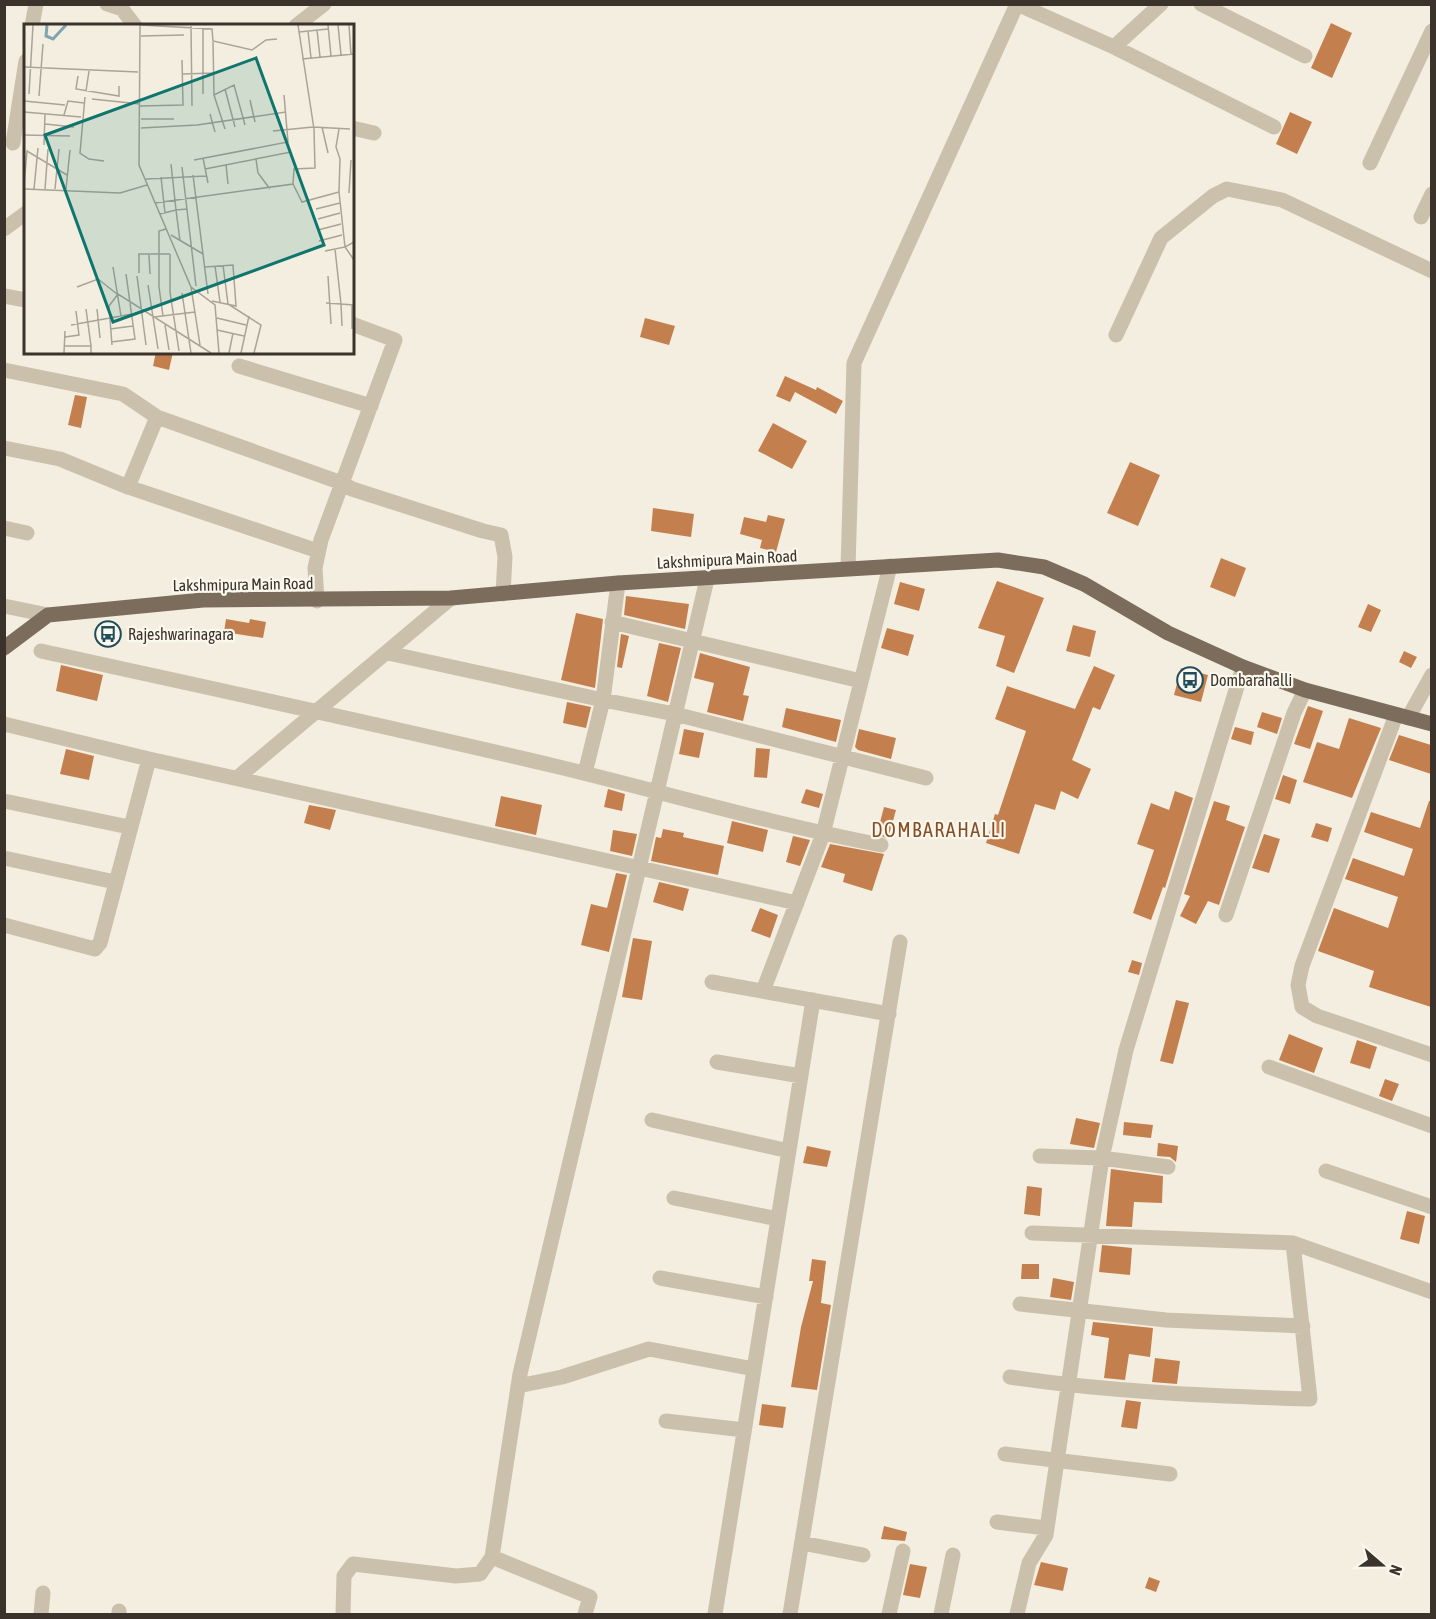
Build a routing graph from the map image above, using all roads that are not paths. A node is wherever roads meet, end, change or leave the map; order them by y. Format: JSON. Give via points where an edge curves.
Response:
{"nodes":[{"id":1,"x":36,"y":4,"type":"edge"},
{"id":2,"x":107,"y":4,"type":"edge"},
{"id":3,"x":324,"y":4,"type":"edge"},
{"id":4,"x":1017,"y":4,"type":"edge"},
{"id":5,"x":1161,"y":4,"type":"edge"},
{"id":6,"x":1201,"y":4,"type":"edge"},
{"id":7,"x":305,"y":23,"type":"edge"},
{"id":8,"x":32,"y":24,"type":"edge"},
{"id":9,"x":133,"y":24,"type":"edge"},
{"id":10,"x":1431,"y":31,"type":"edge"},
{"id":11,"x":1114,"y":47,"type":"junction"},
{"id":12,"x":1305,"y":56,"type":"dead end"},
{"id":13,"x":24,"y":71,"type":"edge"},
{"id":14,"x":1274,"y":127,"type":"dead end"},
{"id":15,"x":354,"y":128,"type":"edge"},
{"id":16,"x":374,"y":133,"type":"dead end"},
{"id":17,"x":14,"y":144,"type":"edge"},
{"id":18,"x":1370,"y":163,"type":"dead end"},
{"id":19,"x":1431,"y":194,"type":"edge"},
{"id":20,"x":1420,"y":218,"type":"dead end"},
{"id":21,"x":1431,"y":271,"type":"edge"},
{"id":22,"x":4,"y":296,"type":"edge"},
{"id":23,"x":24,"y":300,"type":"edge"},
{"id":24,"x":354,"y":325,"type":"edge"},
{"id":25,"x":1116,"y":335,"type":"dead end"},
{"id":26,"x":239,"y":366,"type":"dead end"},
{"id":27,"x":4,"y":370,"type":"edge"},
{"id":28,"x":370,"y":406,"type":"junction"},
{"id":29,"x":157,"y":417,"type":"junction"},
{"id":30,"x":4,"y":447,"type":"edge"},
{"id":31,"x":342,"y":483,"type":"junction"},
{"id":32,"x":128,"y":487,"type":"junction"},
{"id":33,"x":4,"y":528,"type":"edge"},
{"id":34,"x":27,"y":533,"type":"dead end"},
{"id":35,"x":318,"y":551,"type":"junction"},
{"id":36,"x":890,"y":566,"type":"junction"},
{"id":37,"x":849,"y":568,"type":"junction"},
{"id":38,"x":707,"y":579,"type":"junction"},
{"id":39,"x":618,"y":583,"type":"junction"},
{"id":40,"x":503,"y":594,"type":"junction"},
{"id":41,"x":451,"y":598,"type":"junction"},
{"id":42,"x":317,"y":601,"type":"junction"},
{"id":43,"x":4,"y":606,"type":"edge"},
{"id":44,"x":48,"y":615,"type":"junction"},
{"id":45,"x":612,"y":622,"type":"junction"},
{"id":46,"x":692,"y":640,"type":"junction"},
{"id":47,"x":4,"y":648,"type":"edge"},
{"id":48,"x":41,"y":651,"type":"dead end"},
{"id":49,"x":388,"y":653,"type":"junction"},
{"id":50,"x":1243,"y":666,"type":"junction"},
{"id":51,"x":1431,"y":675,"type":"edge"},
{"id":52,"x":861,"y":681,"type":"junction"},
{"id":53,"x":1305,"y":690,"type":"junction"},
{"id":54,"x":603,"y":700,"type":"junction"},
{"id":55,"x":318,"y":711,"type":"junction"},
{"id":56,"x":675,"y":714,"type":"junction"},
{"id":57,"x":1402,"y":716,"type":"junction"},
{"id":58,"x":4,"y":724,"type":"edge"},
{"id":59,"x":1431,"y":724,"type":"edge"},
{"id":60,"x":842,"y":758,"type":"junction"},
{"id":61,"x":149,"y":759,"type":"junction"},
{"id":62,"x":585,"y":774,"type":"junction"},
{"id":63,"x":237,"y":778,"type":"junction"},
{"id":64,"x":926,"y":778,"type":"dead end"},
{"id":65,"x":658,"y":792,"type":"junction"},
{"id":66,"x":4,"y":801,"type":"edge"},
{"id":67,"x":129,"y":827,"type":"junction"},
{"id":68,"x":823,"y":834,"type":"junction"},
{"id":69,"x":881,"y":845,"type":"dead end"},
{"id":70,"x":4,"y":858,"type":"edge"},
{"id":71,"x":640,"y":867,"type":"junction"},
{"id":72,"x":115,"y":882,"type":"junction"},
{"id":73,"x":797,"y":903,"type":"junction"},
{"id":74,"x":1227,"y":915,"type":"dead end"},
{"id":75,"x":4,"y":925,"type":"edge"},
{"id":76,"x":900,"y":942,"type":"dead end"},
{"id":77,"x":712,"y":982,"type":"dead end"},
{"id":78,"x":763,"y":991,"type":"junction"},
{"id":79,"x":813,"y":1000,"type":"junction"},
{"id":80,"x":889,"y":1014,"type":"junction"},
{"id":81,"x":1431,"y":1054,"type":"edge"},
{"id":82,"x":717,"y":1062,"type":"dead end"},
{"id":83,"x":1269,"y":1068,"type":"dead end"},
{"id":84,"x":801,"y":1076,"type":"junction"},
{"id":85,"x":652,"y":1120,"type":"dead end"},
{"id":86,"x":1431,"y":1126,"type":"edge"},
{"id":87,"x":789,"y":1150,"type":"junction"},
{"id":88,"x":1040,"y":1156,"type":"dead end"},
{"id":89,"x":1102,"y":1158,"type":"junction"},
{"id":90,"x":1168,"y":1167,"type":"dead end"},
{"id":91,"x":1326,"y":1171,"type":"dead end"},
{"id":92,"x":674,"y":1198,"type":"dead end"},
{"id":93,"x":1431,"y":1207,"type":"edge"},
{"id":94,"x":778,"y":1219,"type":"junction"},
{"id":95,"x":1032,"y":1233,"type":"dead end"},
{"id":96,"x":1090,"y":1235,"type":"junction"},
{"id":97,"x":1293,"y":1243,"type":"junction"},
{"id":98,"x":660,"y":1278,"type":"dead end"},
{"id":99,"x":1431,"y":1292,"type":"edge"},
{"id":100,"x":766,"y":1297,"type":"junction"},
{"id":101,"x":1020,"y":1304,"type":"dead end"},
{"id":102,"x":1079,"y":1311,"type":"junction"},
{"id":103,"x":1303,"y":1326,"type":"junction"},
{"id":104,"x":754,"y":1369,"type":"junction"},
{"id":105,"x":1010,"y":1377,"type":"dead end"},
{"id":106,"x":1068,"y":1385,"type":"junction"},
{"id":107,"x":519,"y":1386,"type":"junction"},
{"id":108,"x":666,"y":1421,"type":"dead end"},
{"id":109,"x":744,"y":1430,"type":"junction"},
{"id":110,"x":1005,"y":1454,"type":"dead end"},
{"id":111,"x":1057,"y":1461,"type":"junction"},
{"id":112,"x":1170,"y":1474,"type":"dead end"},
{"id":113,"x":998,"y":1522,"type":"dead end"},
{"id":114,"x":1047,"y":1528,"type":"junction"},
{"id":115,"x":802,"y":1543,"type":"junction"},
{"id":116,"x":903,"y":1551,"type":"dead end"},
{"id":117,"x":863,"y":1555,"type":"dead end"},
{"id":118,"x":953,"y":1555,"type":"dead end"},
{"id":119,"x":492,"y":1557,"type":"junction"},
{"id":120,"x":43,"y":1593,"type":"dead end"},
{"id":121,"x":41,"y":1614,"type":"edge"},
{"id":122,"x":343,"y":1614,"type":"edge"},
{"id":123,"x":585,"y":1614,"type":"edge"},
{"id":124,"x":715,"y":1614,"type":"edge"},
{"id":125,"x":790,"y":1614,"type":"edge"},
{"id":126,"x":888,"y":1614,"type":"edge"},
{"id":127,"x":942,"y":1614,"type":"edge"},
{"id":128,"x":1017,"y":1614,"type":"edge"}],
"edges":[{"from":1,"to":8,"type":"street"},
{"from":2,"to":9,"type":"street","via":[[122,9]]},
{"from":3,"to":7,"type":"street"},
{"from":4,"to":11,"type":"street"},
{"from":4,"to":37,"type":"street","via":[[854,363]]},
{"from":5,"to":11,"type":"street"},
{"from":6,"to":12,"type":"street"},
{"from":10,"to":18,"type":"street"},
{"from":11,"to":14,"type":"street"},
{"from":13,"to":17,"type":"street"},
{"from":15,"to":16,"type":"street"},
{"from":19,"to":20,"type":"street"},
{"from":21,"to":25,"type":"street","via":[[1282,200],[1227,189],[1161,238]]},
{"from":22,"to":23,"type":"street"},
{"from":24,"to":28,"type":"street","via":[[395,340]]},
{"from":26,"to":28,"type":"street"},
{"from":27,"to":29,"type":"street","via":[[123,394]]},
{"from":28,"to":31,"type":"street"},
{"from":29,"to":31,"type":"street"},
{"from":29,"to":32,"type":"street"},
{"from":30,"to":32,"type":"street","via":[[60,459]]},
{"from":31,"to":35,"type":"street"},
{"from":31,"to":40,"type":"street","via":[[501,535],[505,557]]},
{"from":32,"to":35,"type":"street"},
{"from":33,"to":34,"type":"street"},
{"from":35,"to":42,"type":"street"},
{"from":36,"to":37,"type":"main road","name":"Lakshmipura Main Road"},
{"from":36,"to":50,"type":"main road","name":"Lakshmipura Main Road","via":[[998,560],[1044,567],[1084,584],[1168,633]]},
{"from":36,"to":52,"type":"street"},
{"from":37,"to":38,"type":"main road","name":"Lakshmipura Main Road"},
{"from":38,"to":39,"type":"main road","name":"Lakshmipura Main Road"},
{"from":38,"to":46,"type":"street"},
{"from":39,"to":40,"type":"main road","name":"Lakshmipura Main Road"},
{"from":39,"to":45,"type":"street"},
{"from":40,"to":41,"type":"main road","name":"Lakshmipura Main Road"},
{"from":41,"to":42,"type":"main road","name":"Lakshmipura Main Road"},
{"from":41,"to":49,"type":"street"},
{"from":42,"to":44,"type":"main road","name":"Lakshmipura Main Road","via":[[203,600]]},
{"from":43,"to":44,"type":"street"},
{"from":44,"to":47,"type":"main road"},
{"from":45,"to":46,"type":"street"},
{"from":45,"to":54,"type":"street"},
{"from":46,"to":52,"type":"street"},
{"from":46,"to":56,"type":"street"},
{"from":48,"to":55,"type":"street"},
{"from":49,"to":54,"type":"street"},
{"from":49,"to":55,"type":"street"},
{"from":50,"to":53,"type":"main road","name":"Lakshmipura Main Road"},
{"from":50,"to":89,"type":"street","via":[[1126,1050]]},
{"from":51,"to":57,"type":"street"},
{"from":52,"to":60,"type":"street"},
{"from":53,"to":57,"type":"main road","name":"Lakshmipura Main Road"},
{"from":53,"to":74,"type":"street"},
{"from":54,"to":56,"type":"street"},
{"from":54,"to":62,"type":"street"},
{"from":55,"to":62,"type":"street"},
{"from":55,"to":63,"type":"street"},
{"from":56,"to":60,"type":"street"},
{"from":56,"to":65,"type":"street"},
{"from":57,"to":59,"type":"main road","name":"Lakshmipura Main Road"},
{"from":57,"to":81,"type":"street","via":[[1302,966],[1298,985],[1302,1007],[1317,1016]]},
{"from":58,"to":61,"type":"street"},
{"from":60,"to":64,"type":"street"},
{"from":60,"to":68,"type":"street"},
{"from":61,"to":63,"type":"street"},
{"from":61,"to":67,"type":"street"},
{"from":62,"to":65,"type":"street"},
{"from":63,"to":71,"type":"street"},
{"from":65,"to":68,"type":"street"},
{"from":65,"to":71,"type":"street"},
{"from":66,"to":67,"type":"street"},
{"from":67,"to":72,"type":"street"},
{"from":68,"to":69,"type":"street"},
{"from":68,"to":73,"type":"street"},
{"from":70,"to":72,"type":"street"},
{"from":71,"to":73,"type":"street"},
{"from":71,"to":107,"type":"street"},
{"from":72,"to":75,"type":"street","via":[[96,949]]},
{"from":73,"to":78,"type":"street"},
{"from":76,"to":80,"type":"street"},
{"from":77,"to":78,"type":"street"},
{"from":78,"to":79,"type":"street"},
{"from":79,"to":80,"type":"street"},
{"from":79,"to":84,"type":"street"},
{"from":80,"to":115,"type":"street"},
{"from":82,"to":84,"type":"street"},
{"from":83,"to":86,"type":"street"},
{"from":84,"to":87,"type":"street"},
{"from":85,"to":87,"type":"street"},
{"from":87,"to":94,"type":"street"},
{"from":88,"to":89,"type":"street"},
{"from":89,"to":90,"type":"street"},
{"from":89,"to":96,"type":"street"},
{"from":91,"to":93,"type":"street"},
{"from":92,"to":94,"type":"street"},
{"from":94,"to":100,"type":"street"},
{"from":95,"to":96,"type":"street"},
{"from":96,"to":97,"type":"street"},
{"from":96,"to":102,"type":"street"},
{"from":97,"to":99,"type":"street"},
{"from":97,"to":103,"type":"street"},
{"from":98,"to":100,"type":"street"},
{"from":100,"to":104,"type":"street"},
{"from":101,"to":102,"type":"street"},
{"from":102,"to":103,"type":"street","via":[[1166,1320]]},
{"from":102,"to":106,"type":"street"},
{"from":103,"to":106,"type":"street","via":[[1310,1399],[1178,1395]]},
{"from":104,"to":107,"type":"street","via":[[649,1349],[562,1377]]},
{"from":104,"to":109,"type":"street"},
{"from":105,"to":106,"type":"street"},
{"from":106,"to":111,"type":"street"},
{"from":107,"to":119,"type":"street"},
{"from":108,"to":109,"type":"street"},
{"from":109,"to":124,"type":"street"},
{"from":110,"to":111,"type":"street"},
{"from":111,"to":112,"type":"street"},
{"from":111,"to":114,"type":"street"},
{"from":113,"to":114,"type":"street"},
{"from":114,"to":128,"type":"street","via":[[1040,1549],[1029,1563]]},
{"from":115,"to":117,"type":"street"},
{"from":115,"to":125,"type":"street"},
{"from":116,"to":126,"type":"street"},
{"from":118,"to":127,"type":"street"},
{"from":119,"to":122,"type":"street","via":[[480,1574],[456,1576],[353,1564],[344,1576]]},
{"from":119,"to":123,"type":"street","via":[[590,1597]]},
{"from":120,"to":121,"type":"street"}]}
